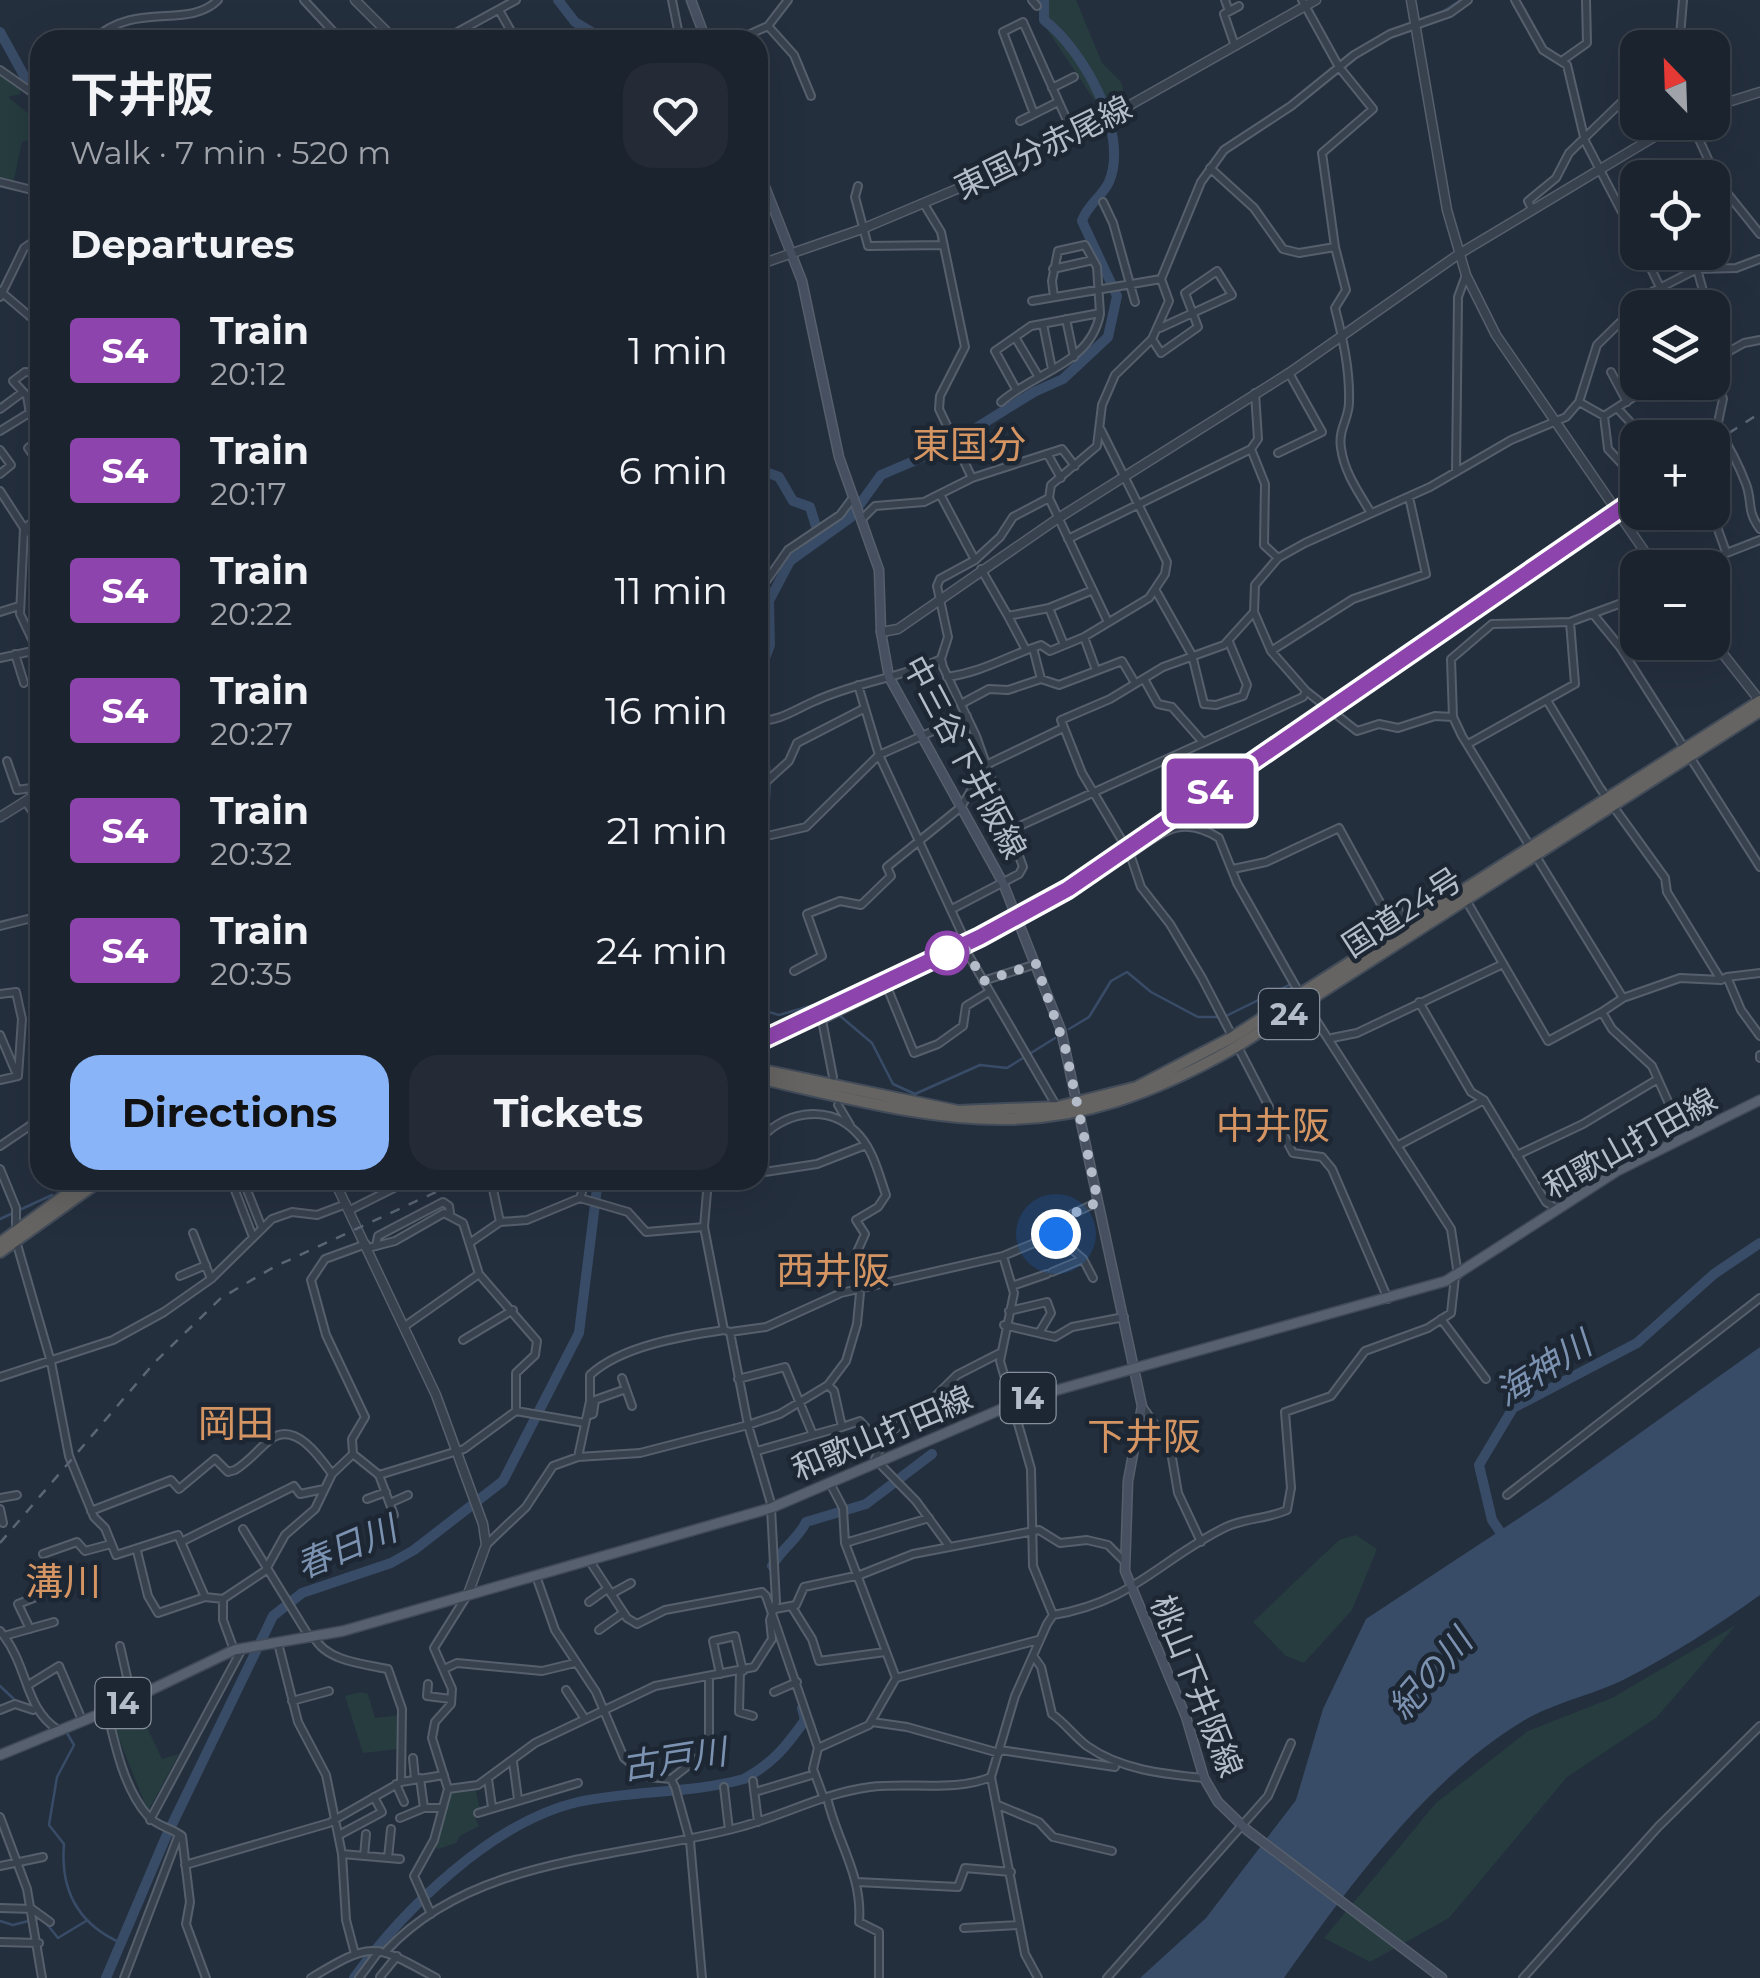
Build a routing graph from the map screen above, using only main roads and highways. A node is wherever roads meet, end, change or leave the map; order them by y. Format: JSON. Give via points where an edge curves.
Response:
{"nodes":[{"id":1,"x":691,"y":0,"type":"edge"},
{"id":2,"x":702,"y":30,"type":"edge"},
{"id":3,"x":768,"y":194,"type":"edge"},
{"id":4,"x":1760,"y":701,"type":"edge"},
{"id":5,"x":1760,"y":711,"type":"edge"},
{"id":6,"x":1686,"y":754,"type":"junction"},
{"id":7,"x":1536,"y":850,"type":"junction"},
{"id":8,"x":1410,"y":930,"type":"junction"},
{"id":9,"x":768,"y":1072,"type":"edge"},
{"id":10,"x":768,"y":1080,"type":"edge"},
{"id":11,"x":1760,"y":1100,"type":"edge"},
{"id":12,"x":1078,"y":1109,"type":"junction"},
{"id":13,"x":73,"y":1190,"type":"edge"},
{"id":14,"x":85,"y":1190,"type":"edge"},
{"id":15,"x":15,"y":1236,"type":"junction"},
{"id":16,"x":0,"y":1242,"type":"edge"},
{"id":17,"x":0,"y":1252,"type":"edge"},
{"id":18,"x":1132,"y":1368,"type":"junction"},
{"id":19,"x":0,"y":1756,"type":"edge"},
{"id":20,"x":1442,"y":1978,"type":"edge"}],
"edges":[{"from":1,"to":2,"type":"main road"},
{"from":3,"to":12,"type":"main road","name":"中三谷下井阪線","via":[[809,307],[838,456],[879,570],[889,676],[1003,883],[1061,1030]]},
{"from":4,"to":6,"type":"highway","name":"国道24号","number":"24"},
{"from":5,"to":6,"type":"highway","name":"国道24号","number":"24"},
{"from":6,"to":7,"type":"highway","name":"国道24号","number":"24"},
{"from":7,"to":8,"type":"highway","name":"国道24号","number":"24"},
{"from":7,"to":8,"type":"highway","name":"国道24号","number":"24"},
{"from":8,"to":12,"type":"highway","name":"国道24号","number":"24","via":[[1164,1086]]},
{"from":9,"to":12,"type":"highway","name":"国道24号","number":"24","via":[[930,1108]]},
{"from":10,"to":12,"type":"highway","name":"国道24号","number":"24","via":[[958,1119],[1035,1120]]},
{"from":11,"to":18,"type":"main road","name":"和歌山打田線","number":"14","via":[[1617,1171],[1456,1276]]},
{"from":12,"to":18,"type":"main road","name":"中三谷下井阪線"},
{"from":13,"to":15,"type":"highway"},
{"from":14,"to":15,"type":"highway"},
{"from":15,"to":16,"type":"highway"},
{"from":15,"to":17,"type":"highway"},
{"from":18,"to":19,"type":"main road","name":"和歌山打田線","number":"14","via":[[1013,1404],[772,1507],[312,1638],[240,1649]]},
{"from":18,"to":20,"type":"main road","name":"桃山下井阪線","via":[[1142,1406],[1128,1480],[1124,1562],[1204,1778],[1245,1828]]}]}
